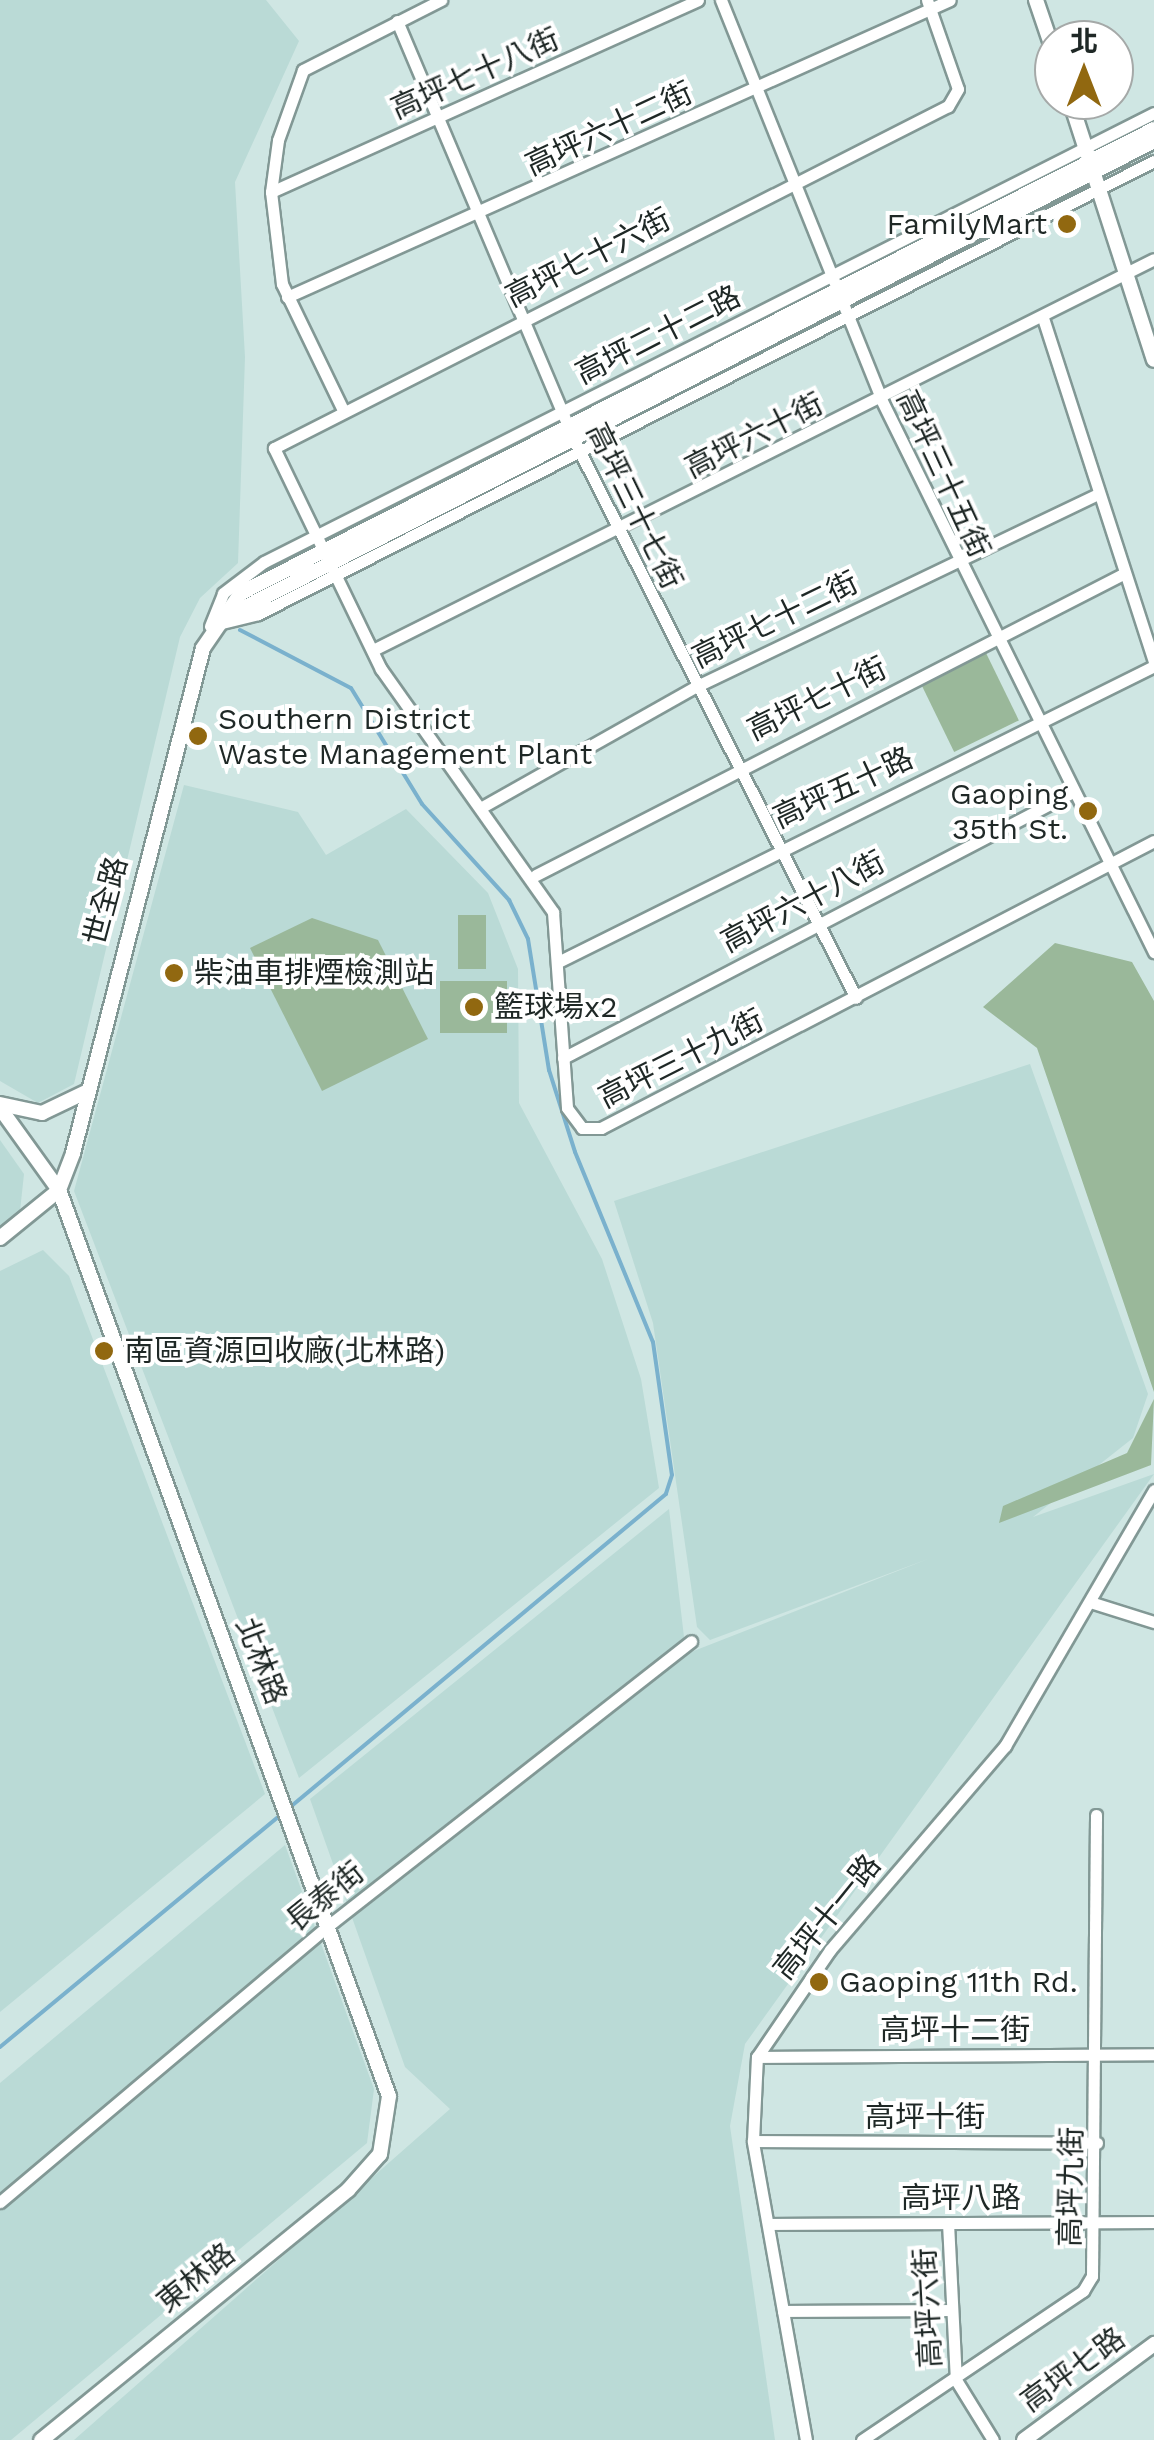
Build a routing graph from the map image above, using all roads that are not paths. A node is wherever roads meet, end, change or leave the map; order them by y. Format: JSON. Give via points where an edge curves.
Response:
{"nodes":[{"id":1,"x":440,"y":0,"type":"edge"},
{"id":2,"x":698,"y":0,"type":"edge"},
{"id":3,"x":721,"y":0,"type":"edge"},
{"id":4,"x":950,"y":0,"type":"edge"},
{"id":5,"x":929,"y":4,"type":"edge"},
{"id":6,"x":396,"y":21,"type":"junction"},
{"id":7,"x":754,"y":90,"type":"junction"},
{"id":8,"x":1154,"y":113,"type":"edge"},
{"id":9,"x":437,"y":119,"type":"junction"},
{"id":10,"x":1077,"y":120,"type":"edge"},
{"id":11,"x":1154,"y":129,"type":"edge"},
{"id":12,"x":1154,"y":141,"type":"edge"},
{"id":13,"x":1090,"y":160,"type":"junction"},
{"id":14,"x":1154,"y":161,"type":"edge"},
{"id":15,"x":792,"y":184,"type":"junction"},
{"id":16,"x":1099,"y":190,"type":"junction"},
{"id":17,"x":272,"y":192,"type":"junction"},
{"id":18,"x":478,"y":217,"type":"junction"},
{"id":19,"x":1154,"y":259,"type":"edge"},
{"id":20,"x":1128,"y":273,"type":"junction"},
{"id":21,"x":833,"y":291,"type":"junction"},
{"id":22,"x":287,"y":297,"type":"junction"},
{"id":23,"x":845,"y":318,"type":"junction"},
{"id":24,"x":1042,"y":318,"type":"junction"},
{"id":25,"x":521,"y":319,"type":"junction"},
{"id":26,"x":1154,"y":360,"type":"edge"},
{"id":27,"x":882,"y":399,"type":"junction"},
{"id":28,"x":342,"y":408,"type":"junction"},
{"id":29,"x":570,"y":432,"type":"junction"},
{"id":30,"x":1098,"y":494,"type":"junction"},
{"id":31,"x":618,"y":534,"type":"junction"},
{"id":32,"x":328,"y":556,"type":"junction"},
{"id":33,"x":954,"y":560,"type":"junction"},
{"id":34,"x":1123,"y":574,"type":"junction"},
{"id":35,"x":210,"y":626,"type":"junction"},
{"id":36,"x":993,"y":641,"type":"junction"},
{"id":37,"x":372,"y":650,"type":"junction"},
{"id":38,"x":1154,"y":664,"type":"edge"},
{"id":39,"x":695,"y":687,"type":"junction"},
{"id":40,"x":1034,"y":724,"type":"junction"},
{"id":41,"x":734,"y":768,"type":"junction"},
{"id":42,"x":1069,"y":794,"type":"junction"},
{"id":43,"x":482,"y":808,"type":"junction"},
{"id":44,"x":1154,"y":840,"type":"edge"},
{"id":45,"x":776,"y":847,"type":"junction"},
{"id":46,"x":1106,"y":866,"type":"junction"},
{"id":47,"x":536,"y":875,"type":"junction"},
{"id":48,"x":818,"y":920,"type":"junction"},
{"id":49,"x":1154,"y":952,"type":"edge"},
{"id":50,"x":558,"y":962,"type":"junction"},
{"id":51,"x":856,"y":998,"type":"junction"},
{"id":52,"x":563,"y":1058,"type":"junction"},
{"id":53,"x":88,"y":1091,"type":"junction"},
{"id":54,"x":0,"y":1106,"type":"edge"},
{"id":55,"x":58,"y":1190,"type":"junction"},
{"id":56,"x":0,"y":1238,"type":"edge"},
{"id":57,"x":1154,"y":1490,"type":"edge"},
{"id":58,"x":1093,"y":1603,"type":"junction"},
{"id":59,"x":1152,"y":1619,"type":"edge"},
{"id":60,"x":691,"y":1641,"type":"dead end"},
{"id":61,"x":1096,"y":1815,"type":"dead end"},
{"id":62,"x":332,"y":1922,"type":"junction"},
{"id":63,"x":1096,"y":2054,"type":"junction"},
{"id":64,"x":1154,"y":2054,"type":"edge"},
{"id":65,"x":757,"y":2057,"type":"junction"},
{"id":66,"x":753,"y":2141,"type":"junction"},
{"id":67,"x":1097,"y":2142,"type":"junction"},
{"id":68,"x":380,"y":2154,"type":"joint"},
{"id":69,"x":0,"y":2202,"type":"edge"},
{"id":70,"x":1097,"y":2222,"type":"junction"},
{"id":71,"x":1154,"y":2222,"type":"edge"},
{"id":72,"x":948,"y":2223,"type":"junction"},
{"id":73,"x":768,"y":2224,"type":"junction"},
{"id":74,"x":952,"y":2310,"type":"junction"},
{"id":75,"x":784,"y":2311,"type":"junction"},
{"id":76,"x":1154,"y":2344,"type":"edge"},
{"id":77,"x":956,"y":2380,"type":"junction"},
{"id":78,"x":41,"y":2440,"type":"edge"},
{"id":79,"x":806,"y":2440,"type":"edge"},
{"id":80,"x":862,"y":2440,"type":"edge"},
{"id":81,"x":994,"y":2440,"type":"edge"},
{"id":82,"x":1024,"y":2440,"type":"edge"}],
"edges":[{"from":1,"to":6,"type":"street"},
{"from":2,"to":9,"type":"street","name":"高坪七十八街"},
{"from":3,"to":7,"type":"street","name":"高坪三十五街"},
{"from":4,"to":5,"type":"street","name":"高坪六十二街"},
{"from":5,"to":7,"type":"street","name":"高坪六十二街"},
{"from":5,"to":15,"type":"street","name":"高坪七十六街","via":[[958,89],[948,106]]},
{"from":6,"to":9,"type":"street","name":"高坪三十七街"},
{"from":6,"to":17,"type":"street","via":[[303,70],[278,140]]},
{"from":7,"to":15,"type":"street","name":"高坪三十五街"},
{"from":7,"to":18,"type":"street","name":"高坪六十二街"},
{"from":8,"to":13,"type":"street","name":"高坪二十二路"},
{"from":9,"to":17,"type":"street","name":"高坪七十八街"},
{"from":9,"to":18,"type":"street","name":"高坪三十七街"},
{"from":10,"to":13,"type":"street"},
{"from":11,"to":13,"type":"street","name":"高坪二十二路"},
{"from":12,"to":13,"type":"street","name":"高坪二十二路"},
{"from":13,"to":16,"type":"street"},
{"from":13,"to":21,"type":"street","name":"高坪二十二路"},
{"from":13,"to":21,"type":"street","name":"高坪二十二路"},
{"from":14,"to":16,"type":"street","name":"高坪二十二路"},
{"from":15,"to":21,"type":"street","name":"高坪三十五街"},
{"from":15,"to":25,"type":"street","name":"高坪七十六街"},
{"from":16,"to":20,"type":"street"},
{"from":16,"to":23,"type":"street","name":"高坪二十二路"},
{"from":17,"to":22,"type":"street"},
{"from":18,"to":22,"type":"street","name":"高坪六十二街"},
{"from":18,"to":25,"type":"street","name":"高坪三十七街"},
{"from":19,"to":20,"type":"street","name":"高坪六十街"},
{"from":20,"to":24,"type":"street","name":"高坪六十街"},
{"from":20,"to":26,"type":"street"},
{"from":21,"to":23,"type":"street","name":"高坪三十五街"},
{"from":21,"to":29,"type":"street","name":"高坪二十二路"},
{"from":21,"to":29,"type":"street","name":"高坪二十二路"},
{"from":22,"to":28,"type":"street"},
{"from":23,"to":27,"type":"street","name":"高坪三十五街"},
{"from":23,"to":29,"type":"street","name":"高坪二十二路"},
{"from":24,"to":27,"type":"street","name":"高坪六十街"},
{"from":24,"to":30,"type":"street"},
{"from":25,"to":28,"type":"street","name":"高坪七十六街"},
{"from":25,"to":29,"type":"street","name":"高坪三十七街"},
{"from":27,"to":31,"type":"street","name":"高坪六十街"},
{"from":27,"to":33,"type":"street","name":"高坪三十五街"},
{"from":28,"to":32,"type":"street","name":"高坪七十六街","via":[[274,448]]},
{"from":29,"to":31,"type":"street","name":"高坪三十七街"},
{"from":29,"to":32,"type":"street","name":"高坪二十二路"},
{"from":29,"to":32,"type":"street","name":"高坪二十二路"},
{"from":30,"to":33,"type":"street","name":"高坪七十二街"},
{"from":30,"to":34,"type":"street"},
{"from":31,"to":37,"type":"street","name":"高坪六十街"},
{"from":31,"to":39,"type":"street","name":"高坪三十七街"},
{"from":32,"to":35,"type":"street","name":"高坪二十二路"},
{"from":32,"to":35,"type":"street","name":"高坪二十二路","via":[[236,578]]},
{"from":32,"to":37,"type":"street","name":"高坪三十九街"},
{"from":33,"to":36,"type":"street","name":"高坪三十五街"},
{"from":33,"to":39,"type":"street","name":"高坪七十二街"},
{"from":34,"to":36,"type":"street","name":"高坪七十街"},
{"from":34,"to":38,"type":"street"},
{"from":35,"to":53,"type":"street","name":"世全路"},
{"from":36,"to":40,"type":"street","name":"高坪三十五街"},
{"from":36,"to":41,"type":"street","name":"高坪七十街"},
{"from":37,"to":43,"type":"street","name":"高坪三十九街"},
{"from":38,"to":40,"type":"street","name":"高坪五十路"},
{"from":39,"to":41,"type":"street","name":"高坪三十七街"},
{"from":39,"to":43,"type":"street","name":"高坪七十二街"},
{"from":40,"to":42,"type":"street","name":"高坪三十五街"},
{"from":40,"to":45,"type":"street","name":"高坪五十路"},
{"from":41,"to":45,"type":"street","name":"高坪三十七街"},
{"from":41,"to":47,"type":"street","name":"高坪七十街"},
{"from":42,"to":46,"type":"street","name":"高坪三十五街"},
{"from":42,"to":48,"type":"street","name":"高坪六十八街"},
{"from":43,"to":47,"type":"street","name":"高坪三十九街"},
{"from":44,"to":46,"type":"street","name":"高坪三十九街"},
{"from":45,"to":48,"type":"street","name":"高坪三十七街"},
{"from":45,"to":50,"type":"street","name":"高坪五十路"},
{"from":46,"to":49,"type":"street","name":"高坪三十五街"},
{"from":46,"to":51,"type":"street","name":"高坪三十九街"},
{"from":47,"to":50,"type":"street","name":"高坪三十九街","via":[[554,912]]},
{"from":48,"to":51,"type":"street","name":"高坪三十七街"},
{"from":48,"to":52,"type":"street","name":"高坪六十八街"},
{"from":50,"to":52,"type":"street","name":"高坪三十九街"},
{"from":51,"to":52,"type":"street","name":"高坪三十九街","via":[[601,1128],[582,1128],[566,1108]]},
{"from":53,"to":54,"type":"street","via":[[42,1113]]},
{"from":53,"to":55,"type":"street","name":"世全路"},
{"from":54,"to":55,"type":"street","name":"北林路"},
{"from":55,"to":56,"type":"street"},
{"from":55,"to":62,"type":"street","name":"北林路"},
{"from":57,"to":58,"type":"street","name":"高坪十一路"},
{"from":58,"to":59,"type":"street"},
{"from":58,"to":65,"type":"street","name":"高坪十一路","via":[[1006,1746],[830,1950]]},
{"from":60,"to":62,"type":"street","name":"長泰街"},
{"from":61,"to":63,"type":"street","name":"高坪九街"},
{"from":62,"to":68,"type":"street","name":"北林路","via":[[386,2072]]},
{"from":62,"to":69,"type":"street","name":"長泰街"},
{"from":63,"to":64,"type":"street","name":"高坪十二街"},
{"from":63,"to":65,"type":"street","name":"高坪十二街"},
{"from":63,"to":67,"type":"street","name":"高坪九街"},
{"from":65,"to":66,"type":"street"},
{"from":66,"to":67,"type":"street","name":"高坪十街"},
{"from":66,"to":73,"type":"street"},
{"from":67,"to":70,"type":"street","name":"高坪九街"},
{"from":68,"to":78,"type":"street","name":"東林路","via":[[348,2190]]},
{"from":70,"to":71,"type":"street","name":"高坪八路"},
{"from":70,"to":72,"type":"street","name":"高坪八路"},
{"from":70,"to":77,"type":"street","name":"高坪九街","via":[[1083,2291]]},
{"from":72,"to":73,"type":"street","name":"高坪八路"},
{"from":72,"to":74,"type":"street","name":"高坪六街"},
{"from":73,"to":75,"type":"street"},
{"from":74,"to":75,"type":"street"},
{"from":74,"to":77,"type":"street","name":"高坪六街"},
{"from":75,"to":79,"type":"street"},
{"from":76,"to":82,"type":"street","name":"高坪七路"},
{"from":77,"to":80,"type":"street","name":"高坪九街"},
{"from":77,"to":81,"type":"street","name":"高坪六街"}]}
